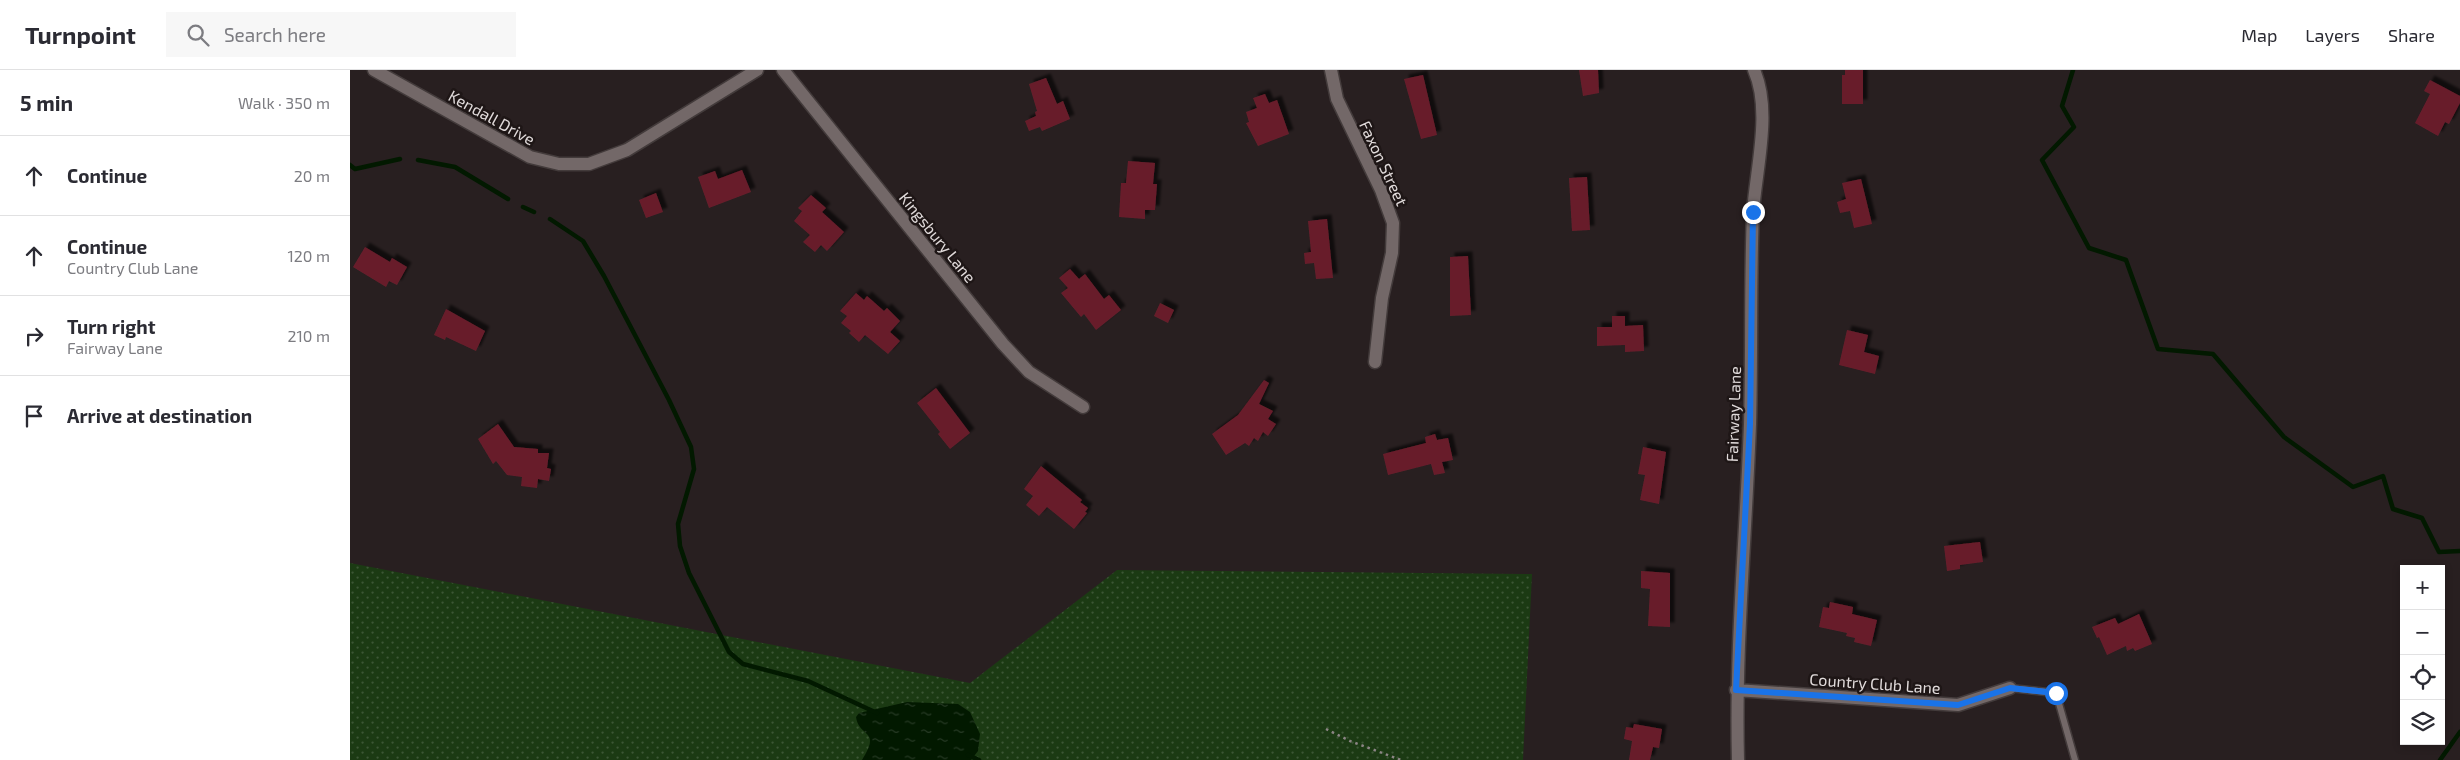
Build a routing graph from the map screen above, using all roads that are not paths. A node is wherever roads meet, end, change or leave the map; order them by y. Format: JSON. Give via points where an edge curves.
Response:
{"nodes":[{"id":1,"x":374,"y":70,"type":"edge"},
{"id":2,"x":757,"y":70,"type":"edge"},
{"id":3,"x":783,"y":70,"type":"edge"},
{"id":4,"x":1331,"y":70,"type":"edge"},
{"id":5,"x":1754,"y":70,"type":"edge"},
{"id":6,"x":1375,"y":362,"type":"dead end"},
{"id":7,"x":1084,"y":407,"type":"dead end"},
{"id":8,"x":2010,"y":688,"type":"joint"},
{"id":9,"x":1736,"y":690,"type":"junction"},
{"id":10,"x":1738,"y":760,"type":"edge"},
{"id":11,"x":2075,"y":760,"type":"edge"}],
"edges":[{"from":1,"to":2,"type":"street","name":"Kendall Drive","via":[[530,157],[559,164],[589,164],[627,150]]},
{"from":3,"to":7,"type":"street","name":"Kingsbury Lane","via":[[1002,344],[1029,372]]},
{"from":4,"to":6,"type":"street","name":"Faxon Street","via":[[1337,99],[1381,190],[1393,223],[1392,254],[1382,298]]},
{"from":5,"to":9,"type":"street","name":"Fairway Lane","via":[[1759,81],[1762,113],[1753,212],[1750,424]]},
{"from":8,"to":9,"type":"street","name":"Country Club Lane","via":[[1958,705]]},
{"from":8,"to":11,"type":"lane","via":[[2056,693]]},
{"from":9,"to":10,"type":"street","name":"Fairway Lane"}]}
